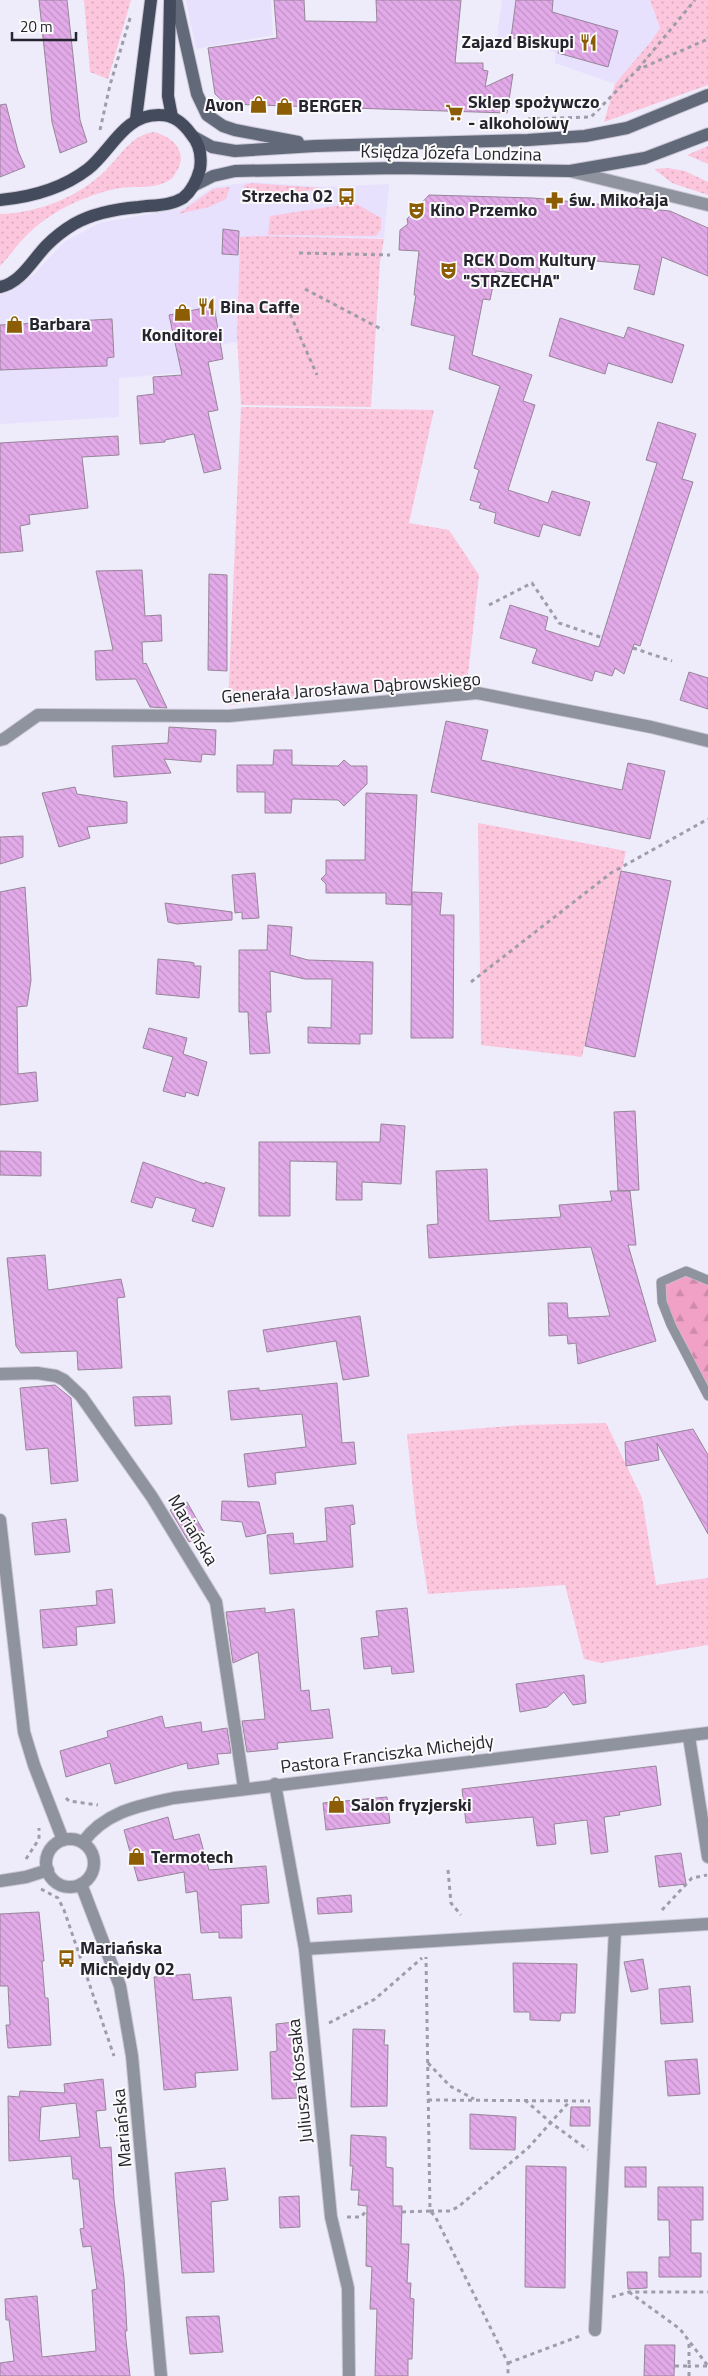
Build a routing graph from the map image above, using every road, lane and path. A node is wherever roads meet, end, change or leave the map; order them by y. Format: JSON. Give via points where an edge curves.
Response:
{"nodes":[{"id":1,"x":152,"y":0,"type":"edge"},
{"id":2,"x":170,"y":0,"type":"edge"},
{"id":3,"x":176,"y":0,"type":"edge"},
{"id":4,"x":695,"y":0,"type":"edge"},
{"id":5,"x":133,"y":7,"type":"dead end"},
{"id":6,"x":708,"y":39,"type":"edge"},
{"id":7,"x":637,"y":70,"type":"junction"},
{"id":8,"x":708,"y":95,"type":"edge"},
{"id":9,"x":172,"y":118,"type":"junction"},
{"id":10,"x":136,"y":119,"type":"junction"},
{"id":11,"x":528,"y":120,"type":"dead end"},
{"id":12,"x":708,"y":134,"type":"edge"},
{"id":13,"x":194,"y":137,"type":"junction"},
{"id":14,"x":98,"y":138,"type":"dead end"},
{"id":15,"x":315,"y":146,"type":"junction"},
{"id":16,"x":570,"y":171,"type":"junction"},
{"id":17,"x":193,"y":186,"type":"junction"},
{"id":18,"x":0,"y":200,"type":"edge"},
{"id":19,"x":708,"y":204,"type":"edge"},
{"id":20,"x":299,"y":253,"type":"dead end"},
{"id":21,"x":390,"y":254,"type":"dead end"},
{"id":22,"x":0,"y":287,"type":"edge"},
{"id":23,"x":305,"y":288,"type":"dead end"},
{"id":24,"x":287,"y":307,"type":"dead end"},
{"id":25,"x":382,"y":330,"type":"dead end"},
{"id":26,"x":317,"y":375,"type":"dead end"},
{"id":27,"x":489,"y":605,"type":"dead end"},
{"id":28,"x":603,"y":638,"type":"dead end"},
{"id":29,"x":633,"y":648,"type":"dead end"},
{"id":30,"x":672,"y":661,"type":"dead end"},
{"id":31,"x":0,"y":740,"type":"edge"},
{"id":32,"x":708,"y":741,"type":"edge"},
{"id":33,"x":708,"y":819,"type":"edge"},
{"id":34,"x":471,"y":982,"type":"dead end"},
{"id":35,"x":708,"y":1280,"type":"edge"},
{"id":36,"x":0,"y":1374,"type":"edge"},
{"id":37,"x":708,"y":1396,"type":"edge"},
{"id":38,"x":0,"y":1520,"type":"edge"},
{"id":39,"x":708,"y":1733,"type":"edge"},
{"id":40,"x":689,"y":1737,"type":"junction"},
{"id":41,"x":275,"y":1784,"type":"junction"},
{"id":42,"x":244,"y":1788,"type":"junction"},
{"id":43,"x":65,"y":1796,"type":"dead end"},
{"id":44,"x":105,"y":1803,"type":"dead end"},
{"id":45,"x":63,"y":1840,"type":"junction"},
{"id":46,"x":82,"y":1842,"type":"junction"},
{"id":47,"x":708,"y":1857,"type":"edge"},
{"id":48,"x":48,"y":1870,"type":"junction"},
{"id":49,"x":448,"y":1870,"type":"dead end"},
{"id":50,"x":708,"y":1875,"type":"edge"},
{"id":51,"x":0,"y":1881,"type":"edge"},
{"id":52,"x":81,"y":1884,"type":"junction"},
{"id":53,"x":37,"y":1886,"type":"dead end"},
{"id":54,"x":461,"y":1915,"type":"dead end"},
{"id":55,"x":708,"y":1924,"type":"edge"},
{"id":56,"x":644,"y":1928,"type":"junction"},
{"id":57,"x":615,"y":1930,"type":"junction"},
{"id":58,"x":305,"y":1949,"type":"junction"},
{"id":59,"x":313,"y":2031,"type":"junction"},
{"id":60,"x":118,"y":2060,"type":"dead end"},
{"id":61,"x":428,"y":2062,"type":"junction"},
{"id":62,"x":428,"y":2100,"type":"junction"},
{"id":63,"x":474,"y":2100,"type":"junction"},
{"id":64,"x":525,"y":2100,"type":"junction"},
{"id":65,"x":570,"y":2101,"type":"junction"},
{"id":66,"x":606,"y":2102,"type":"junction"},
{"id":67,"x":550,"y":2122,"type":"junction"},
{"id":68,"x":604,"y":2159,"type":"junction"},
{"id":69,"x":430,"y":2211,"type":"junction"},
{"id":70,"x":402,"y":2212,"type":"dead end"},
{"id":71,"x":629,"y":2292,"type":"junction"},
{"id":72,"x":708,"y":2292,"type":"edge"},
{"id":73,"x":596,"y":2302,"type":"junction"},
{"id":74,"x":595,"y":2330,"type":"joint"},
{"id":75,"x":690,"y":2342,"type":"junction"},
{"id":76,"x":508,"y":2363,"type":"junction"},
{"id":77,"x":675,"y":2366,"type":"dead end"},
{"id":78,"x":689,"y":2366,"type":"junction"},
{"id":79,"x":708,"y":2366,"type":"edge"},
{"id":80,"x":161,"y":2376,"type":"edge"},
{"id":81,"x":349,"y":2376,"type":"edge"},
{"id":82,"x":508,"y":2376,"type":"edge"},
{"id":83,"x":689,"y":2376,"type":"edge"}],
"edges":[{"from":1,"to":10,"type":"main road"},
{"from":2,"to":9,"type":"main road","via":[[168,96]]},
{"from":3,"to":15,"type":"main road","via":[[197,94],[208,115],[235,130]]},
{"from":4,"to":7,"type":"path"},
{"from":5,"to":14,"type":"path"},
{"from":6,"to":7,"type":"path"},
{"from":7,"to":11,"type":"path","via":[[591,116]]},
{"from":8,"to":15,"type":"main road","name":"Księdza Józefa Londzina","via":[[627,128],[585,136]]},
{"from":9,"to":10,"type":"main road","via":[[153,115]]},
{"from":9,"to":13,"type":"main road","via":[[181,122]]},
{"from":10,"to":18,"type":"main road","via":[[98,161],[72,180],[37,194]]},
{"from":12,"to":16,"type":"main road","via":[[645,158]]},
{"from":13,"to":15,"type":"main road","via":[[212,147],[235,151]]},
{"from":13,"to":17,"type":"main road","via":[[200,165]]},
{"from":16,"to":17,"type":"main road","name":"Księdza Józefa Londzina","via":[[398,168],[235,171],[213,176]]},
{"from":16,"to":19,"type":"street","name":"Księdza Józefa Londzina"},
{"from":17,"to":22,"type":"main road","via":[[174,202],[111,210],[82,219],[59,234],[15,280]]},
{"from":20,"to":21,"type":"path"},
{"from":23,"to":25,"type":"path"},
{"from":24,"to":26,"type":"path"},
{"from":27,"to":28,"type":"path","via":[[532,583],[559,623]]},
{"from":29,"to":30,"type":"path"},
{"from":31,"to":32,"type":"street","name":"Generała Jarosława Dąbrowskiego","via":[[38,715],[228,716],[477,693]]},
{"from":33,"to":34,"type":"path","via":[[611,873]]},
{"from":35,"to":37,"type":"lane","via":[[686,1271],[662,1282],[662,1302],[671,1325]]},
{"from":36,"to":42,"type":"street","name":"Mariańska","via":[[56,1376],[81,1396],[152,1497],[216,1602]]},
{"from":38,"to":45,"type":"street","via":[[24,1732]]},
{"from":39,"to":40,"type":"street","name":"Pastora Franciszka Michejdy"},
{"from":40,"to":41,"type":"street","name":"Pastora Franciszka Michejdy"},
{"from":40,"to":47,"type":"street"},
{"from":41,"to":42,"type":"street","name":"Pastora Franciszka Michejdy"},
{"from":41,"to":58,"type":"street","name":"Juliusza Kossaka"},
{"from":42,"to":46,"type":"street","name":"Pastora Franciszka Michejdy","via":[[174,1798],[124,1810],[98,1825]]},
{"from":43,"to":44,"type":"path","via":[[69,1801],[84,1804]]},
{"from":45,"to":46,"type":"street","via":[[71,1838]]},
{"from":45,"to":48,"type":"street","via":[[50,1850],[46,1862]]},
{"from":46,"to":52,"type":"street","via":[[91,1850],[94,1861],[90,1876]]},
{"from":48,"to":51,"type":"street"},
{"from":48,"to":52,"type":"street","via":[[59,1884]]},
{"from":49,"to":54,"type":"path","via":[[451,1903]]},
{"from":50,"to":56,"type":"path","via":[[692,1878]]},
{"from":52,"to":80,"type":"street","name":"Mariańska","via":[[120,1986],[132,2056]]},
{"from":53,"to":60,"type":"path","via":[[58,1898],[64,1910],[112,2052]]},
{"from":55,"to":56,"type":"street"},
{"from":56,"to":57,"type":"street"},
{"from":57,"to":58,"type":"street"},
{"from":57,"to":66,"type":"street"},
{"from":58,"to":59,"type":"street","name":"Juliusza Kossaka"},
{"from":59,"to":61,"type":"path","via":[[375,1998],[426,1954]]},
{"from":59,"to":81,"type":"street","name":"Juliusza Kossaka","via":[[331,2217],[348,2288]]},
{"from":61,"to":62,"type":"path"},
{"from":61,"to":63,"type":"path","via":[[450,2086]]},
{"from":62,"to":63,"type":"path"},
{"from":62,"to":69,"type":"path"},
{"from":63,"to":64,"type":"path"},
{"from":64,"to":65,"type":"path"},
{"from":64,"to":67,"type":"path"},
{"from":65,"to":66,"type":"path"},
{"from":65,"to":67,"type":"path"},
{"from":66,"to":68,"type":"street"},
{"from":67,"to":68,"type":"path"},
{"from":67,"to":69,"type":"path","via":[[528,2148],[458,2207],[450,2211]]},
{"from":68,"to":73,"type":"street"},
{"from":69,"to":70,"type":"path"},
{"from":69,"to":76,"type":"path"},
{"from":71,"to":72,"type":"path"},
{"from":71,"to":73,"type":"path"},
{"from":71,"to":75,"type":"path","via":[[680,2329]]},
{"from":73,"to":74,"type":"street"},
{"from":74,"to":76,"type":"path"},
{"from":75,"to":78,"type":"path"},
{"from":75,"to":79,"type":"path"},
{"from":76,"to":82,"type":"path"},
{"from":77,"to":78,"type":"path"},
{"from":78,"to":79,"type":"path"},
{"from":78,"to":83,"type":"path"}]}
